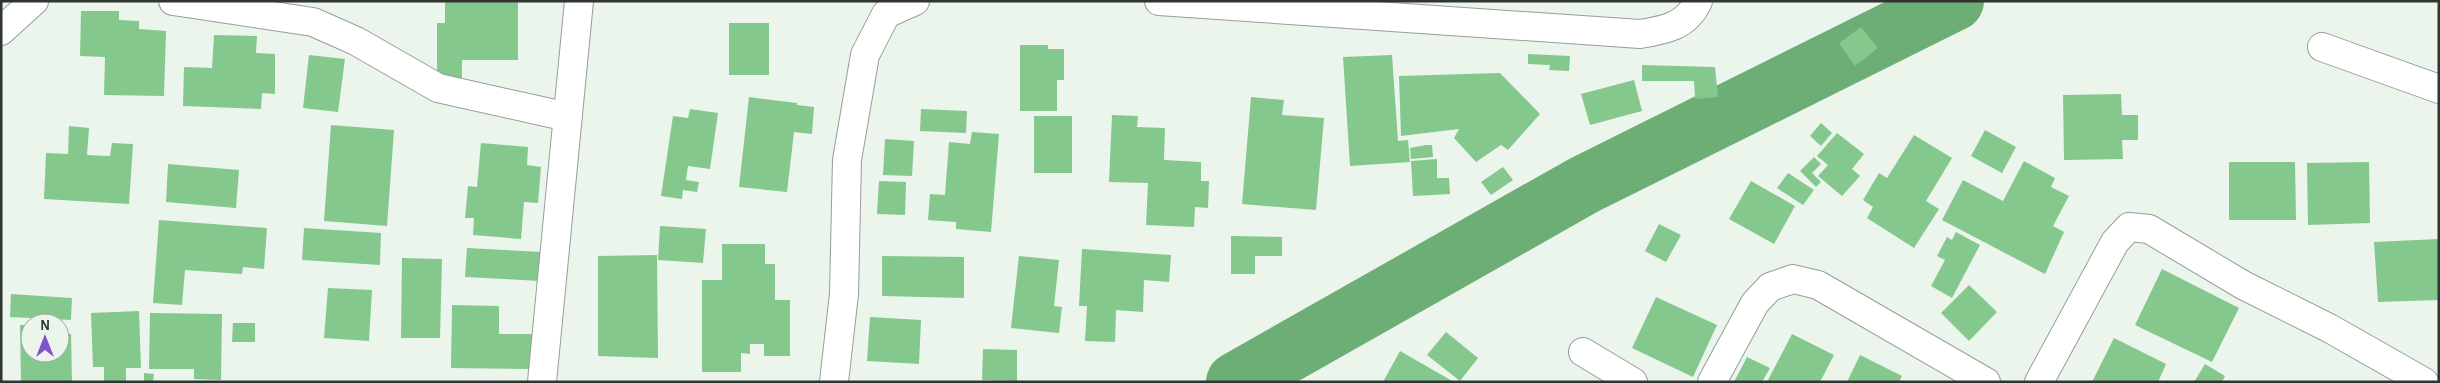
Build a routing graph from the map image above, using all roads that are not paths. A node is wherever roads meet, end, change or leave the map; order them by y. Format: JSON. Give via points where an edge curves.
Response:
{"nodes":[{"id":1,"x":34,"y":1,"type":"edge"},
{"id":2,"x":173,"y":1,"type":"edge"},
{"id":3,"x":579,"y":1,"type":"edge"},
{"id":4,"x":915,"y":1,"type":"edge"},
{"id":5,"x":1159,"y":1,"type":"edge"},
{"id":6,"x":1698,"y":1,"type":"edge"},
{"id":7,"x":1,"y":31,"type":"edge"},
{"id":8,"x":2322,"y":47,"type":"dead end"},
{"id":9,"x":2439,"y":89,"type":"edge"},
{"id":10,"x":568,"y":117,"type":"junction"},
{"id":11,"x":1583,"y":352,"type":"dead end"},
{"id":12,"x":542,"y":382,"type":"edge"},
{"id":13,"x":834,"y":382,"type":"edge"},
{"id":14,"x":1633,"y":382,"type":"edge"},
{"id":15,"x":1712,"y":382,"type":"edge"},
{"id":16,"x":1986,"y":382,"type":"edge"},
{"id":17,"x":2039,"y":382,"type":"edge"},
{"id":18,"x":2424,"y":382,"type":"edge"}],
"edges":[{"from":1,"to":7,"type":"street"},
{"from":2,"to":10,"type":"street","via":[[313,22],[356,41],[438,88]]},
{"from":3,"to":10,"type":"street"},
{"from":4,"to":13,"type":"street","via":[[886,14],[865,55],[847,160],[844,294]]},
{"from":5,"to":6,"type":"street","via":[[1640,34],[1671,28],[1694,12]]},
{"from":8,"to":9,"type":"street"},
{"from":10,"to":12,"type":"street"},
{"from":11,"to":14,"type":"street"},
{"from":15,"to":16,"type":"street","via":[[1755,303],[1770,287],[1793,279],[1818,285]]},
{"from":17,"to":18,"type":"street","via":[[2114,242],[2129,227],[2148,229],[2243,285]]}]}
